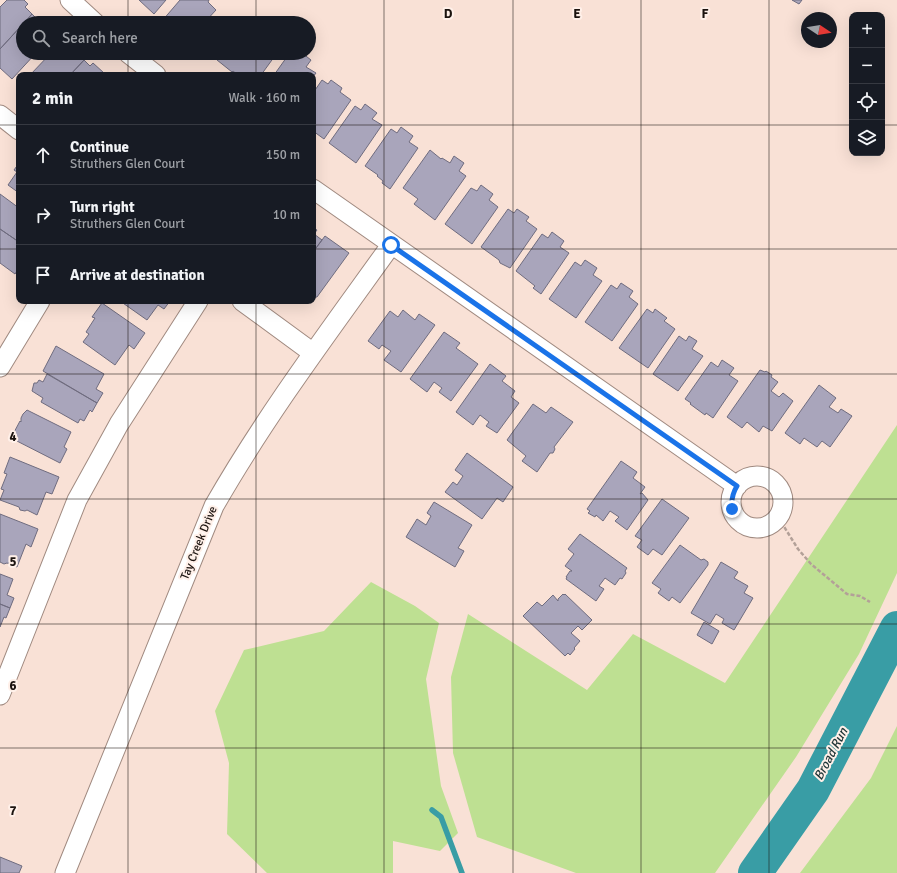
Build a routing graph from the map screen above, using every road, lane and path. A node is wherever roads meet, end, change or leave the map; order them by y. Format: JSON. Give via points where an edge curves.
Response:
{"nodes":[{"id":1,"x":70,"y":0,"type":"edge"},
{"id":2,"x":87,"y":16,"type":"edge"},
{"id":3,"x":137,"y":60,"type":"edge"},
{"id":4,"x":152,"y":72,"type":"edge"},
{"id":5,"x":0,"y":114,"type":"edge"},
{"id":6,"x":16,"y":127,"type":"edge"},
{"id":7,"x":316,"y":191,"type":"edge"},
{"id":8,"x":391,"y":245,"type":"junction"},
{"id":9,"x":38,"y":304,"type":"edge"},
{"id":10,"x":196,"y":304,"type":"edge"},
{"id":11,"x":246,"y":304,"type":"edge"},
{"id":12,"x":313,"y":353,"type":"junction"},
{"id":13,"x":0,"y":366,"type":"edge"},
{"id":14,"x":737,"y":486,"type":"junction"},
{"id":15,"x":778,"y":518,"type":"junction"},
{"id":16,"x":870,"y":602,"type":"dead end"},
{"id":17,"x":0,"y":695,"type":"edge"},
{"id":18,"x":65,"y":873,"type":"edge"}],
"edges":[{"from":1,"to":2,"type":"street"},
{"from":3,"to":4,"type":"street"},
{"from":5,"to":6,"type":"street"},
{"from":7,"to":8,"type":"street"},
{"from":8,"to":12,"type":"street","name":"Tay Creek Drive"},
{"from":8,"to":14,"type":"street"},
{"from":9,"to":13,"type":"street"},
{"from":10,"to":17,"type":"street","via":[[119,424],[77,500]]},
{"from":11,"to":12,"type":"street"},
{"from":12,"to":18,"type":"street","name":"Tay Creek Drive","via":[[234,470],[214,506]]},
{"from":14,"to":15,"type":"street","via":[[731,501],[732,509],[742,523],[757,528],[765,527]]},
{"from":14,"to":15,"type":"street","via":[[743,480],[758,475],[773,481],[779,486],[784,502]]},
{"from":15,"to":16,"type":"path","via":[[811,564],[847,594],[860,596]]}]}
